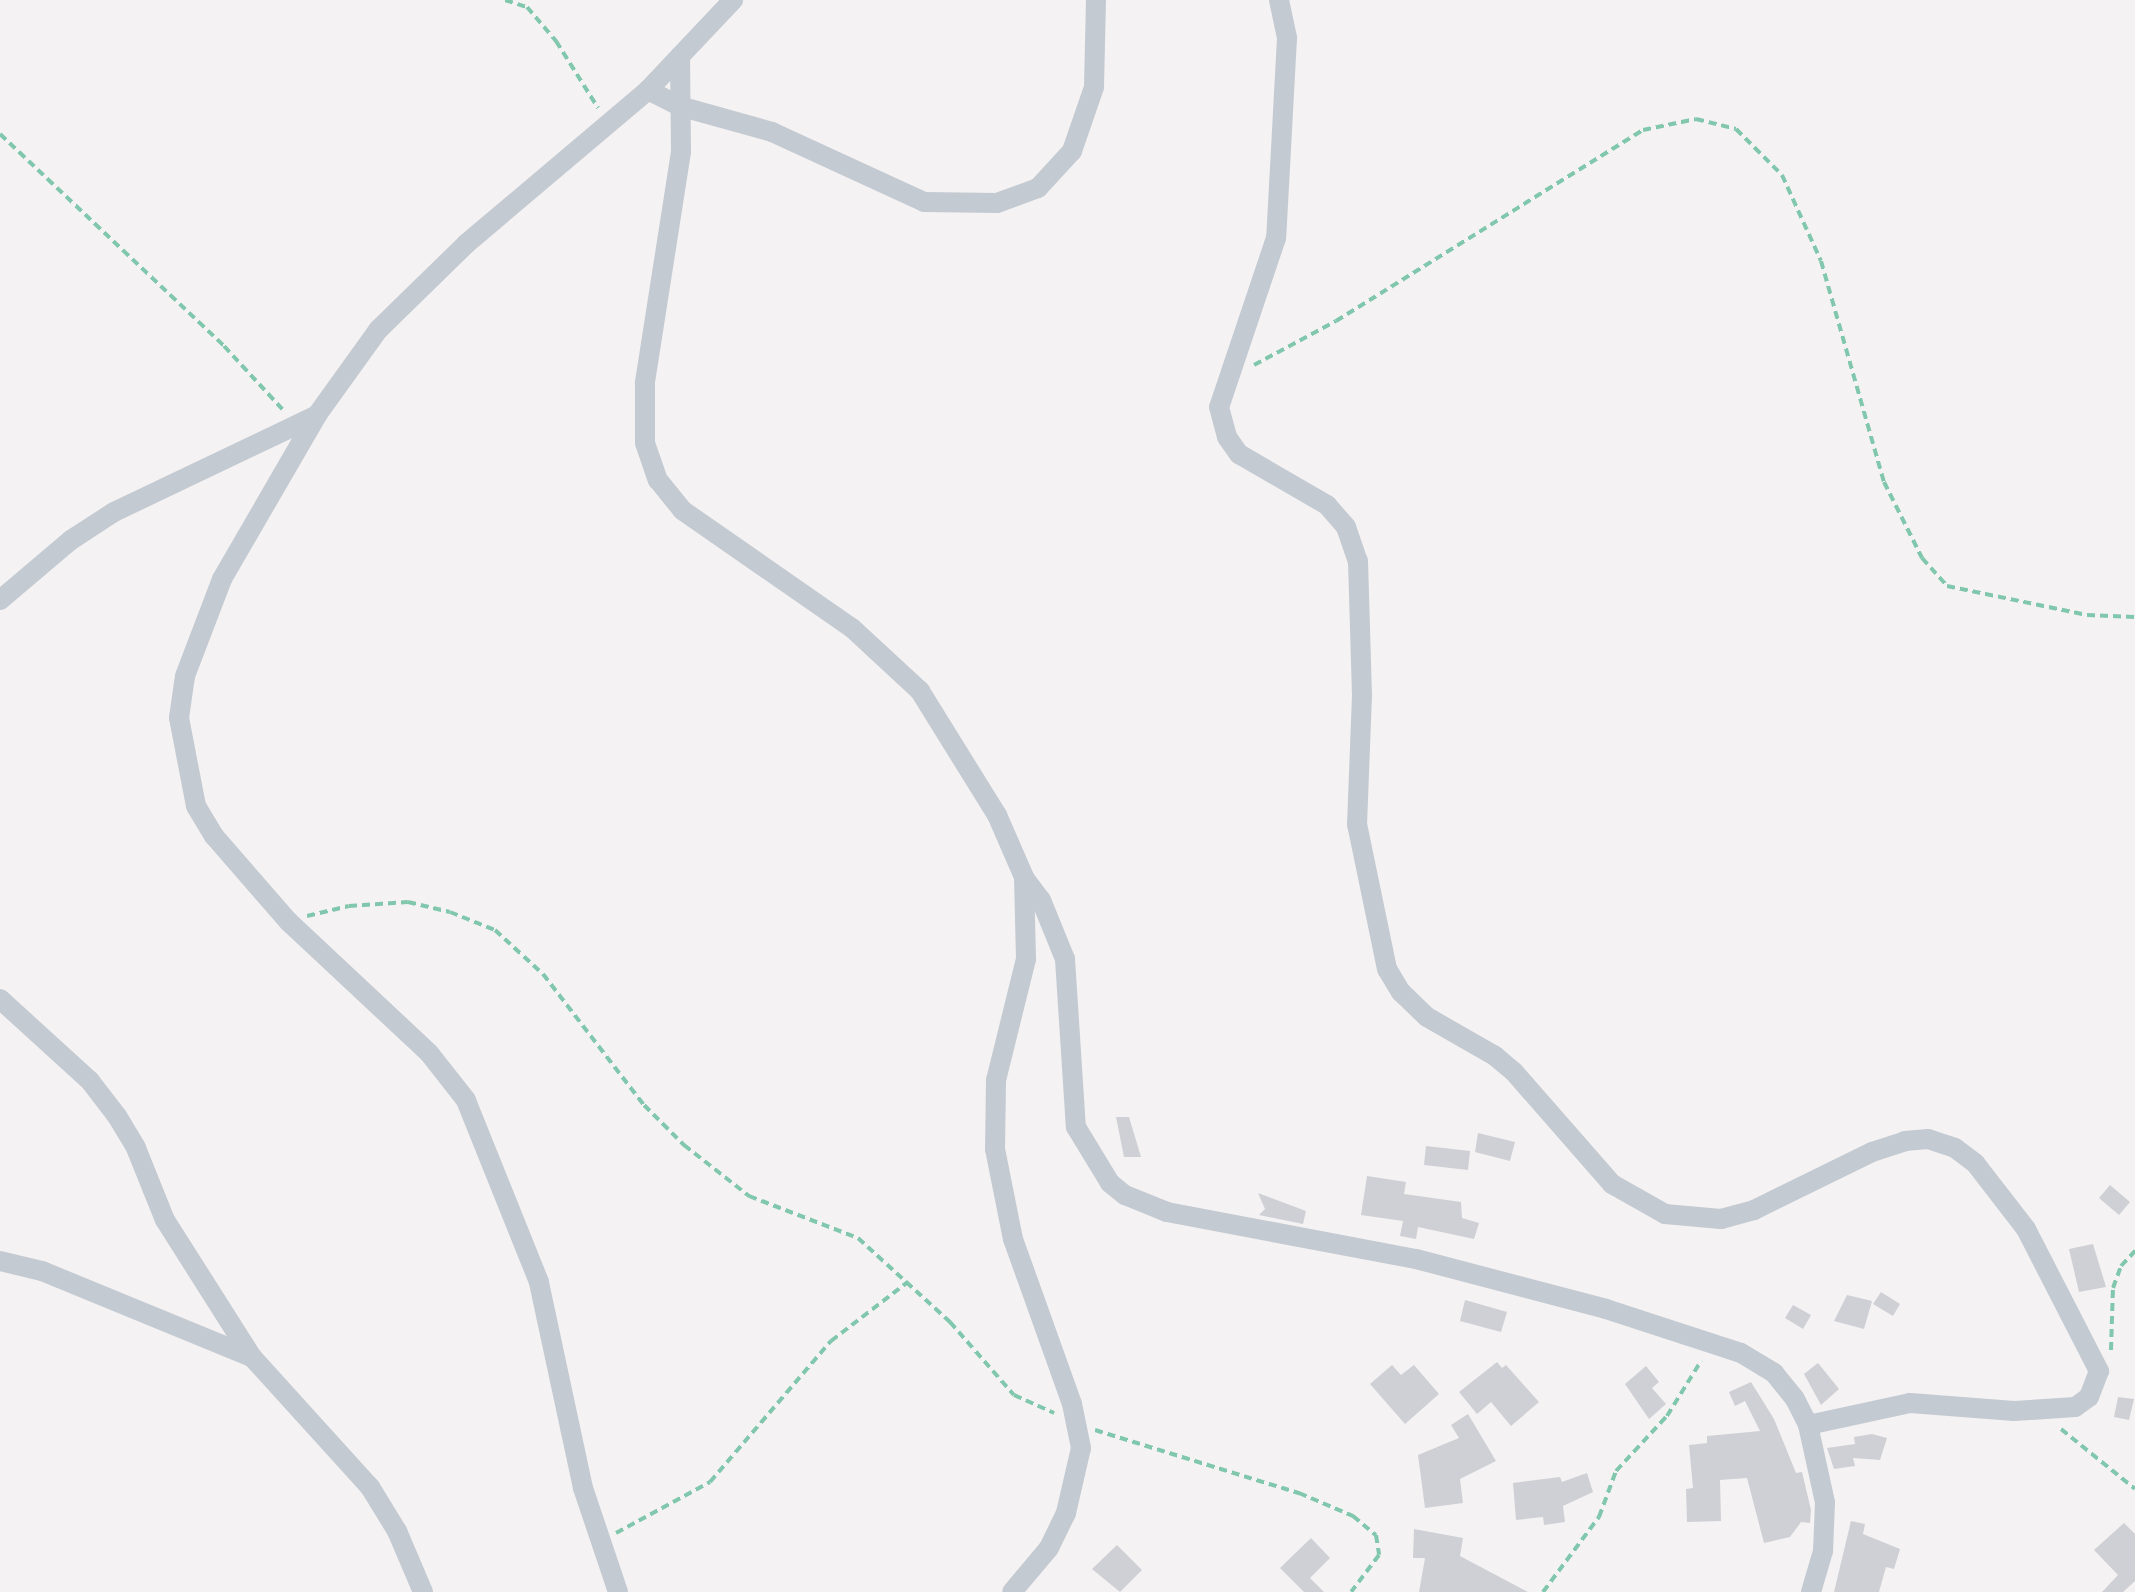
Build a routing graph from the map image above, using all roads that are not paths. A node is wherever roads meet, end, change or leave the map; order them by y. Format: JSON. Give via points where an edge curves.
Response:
{"nodes":[{"id":1,"x":733,"y":0,"type":"edge"},
{"id":2,"x":1096,"y":0,"type":"edge"},
{"id":3,"x":1280,"y":0,"type":"edge"},
{"id":4,"x":680,"y":56,"type":"junction"},
{"id":5,"x":648,"y":90,"type":"junction"},
{"id":6,"x":679,"y":106,"type":"junction"},
{"id":7,"x":318,"y":416,"type":"junction"},
{"id":8,"x":0,"y":600,"type":"edge"},
{"id":9,"x":1024,"y":877,"type":"junction"},
{"id":10,"x":0,"y":999,"type":"edge"},
{"id":11,"x":0,"y":1261,"type":"edge"},
{"id":12,"x":252,"y":1357,"type":"junction"},
{"id":13,"x":1808,"y":1425,"type":"junction"},
{"id":14,"x":422,"y":1592,"type":"edge"},
{"id":15,"x":618,"y":1592,"type":"edge"},
{"id":16,"x":1012,"y":1592,"type":"edge"},
{"id":17,"x":1811,"y":1592,"type":"edge"}],
"edges":[{"from":1,"to":4,"type":"street"},
{"from":2,"to":6,"type":"street","via":[[1094,87],[1072,150],[1056,173],[1018,199],[924,202],[772,132]]},
{"from":3,"to":13,"type":"street","via":[[1287,54],[1276,238],[1219,407],[1238,454],[1327,504],[1346,527],[1358,560],[1357,824],[1386,969],[1427,1018],[1495,1056],[1612,1184],[1665,1214],[1721,1219],[1754,1210],[1906,1141],[1928,1138],[1955,1148],[1975,1163],[2026,1228],[2099,1372],[2088,1397],[2075,1407],[2014,1411],[1910,1403]]},
{"from":4,"to":5,"type":"street"},
{"from":4,"to":6,"type":"street"},
{"from":5,"to":6,"type":"street"},
{"from":5,"to":7,"type":"street","via":[[420,285],[378,330]]},
{"from":6,"to":9,"type":"street","via":[[681,152],[645,383],[645,442],[658,480],[682,510],[852,628],[920,691],[997,816]]},
{"from":7,"to":8,"type":"street","via":[[114,512]]},
{"from":7,"to":15,"type":"street","via":[[222,579],[185,676],[179,718],[196,806],[288,921],[429,1053],[466,1100],[539,1282],[599,1540]]},
{"from":9,"to":13,"type":"street","via":[[1065,959],[1076,1127],[1094,1164],[1126,1196],[1252,1231],[1416,1260],[1606,1309],[1741,1353],[1774,1373]]},
{"from":9,"to":16,"type":"street","via":[[1026,959],[996,1080],[995,1149],[1013,1239],[1081,1448],[1066,1512],[1049,1548]]},
{"from":10,"to":12,"type":"street","via":[[90,1081],[118,1116],[165,1220]]},
{"from":11,"to":12,"type":"street","via":[[42,1271]]},
{"from":12,"to":14,"type":"street","via":[[370,1487],[397,1530]]},
{"from":13,"to":17,"type":"street","via":[[1825,1502],[1823,1550]]}]}
